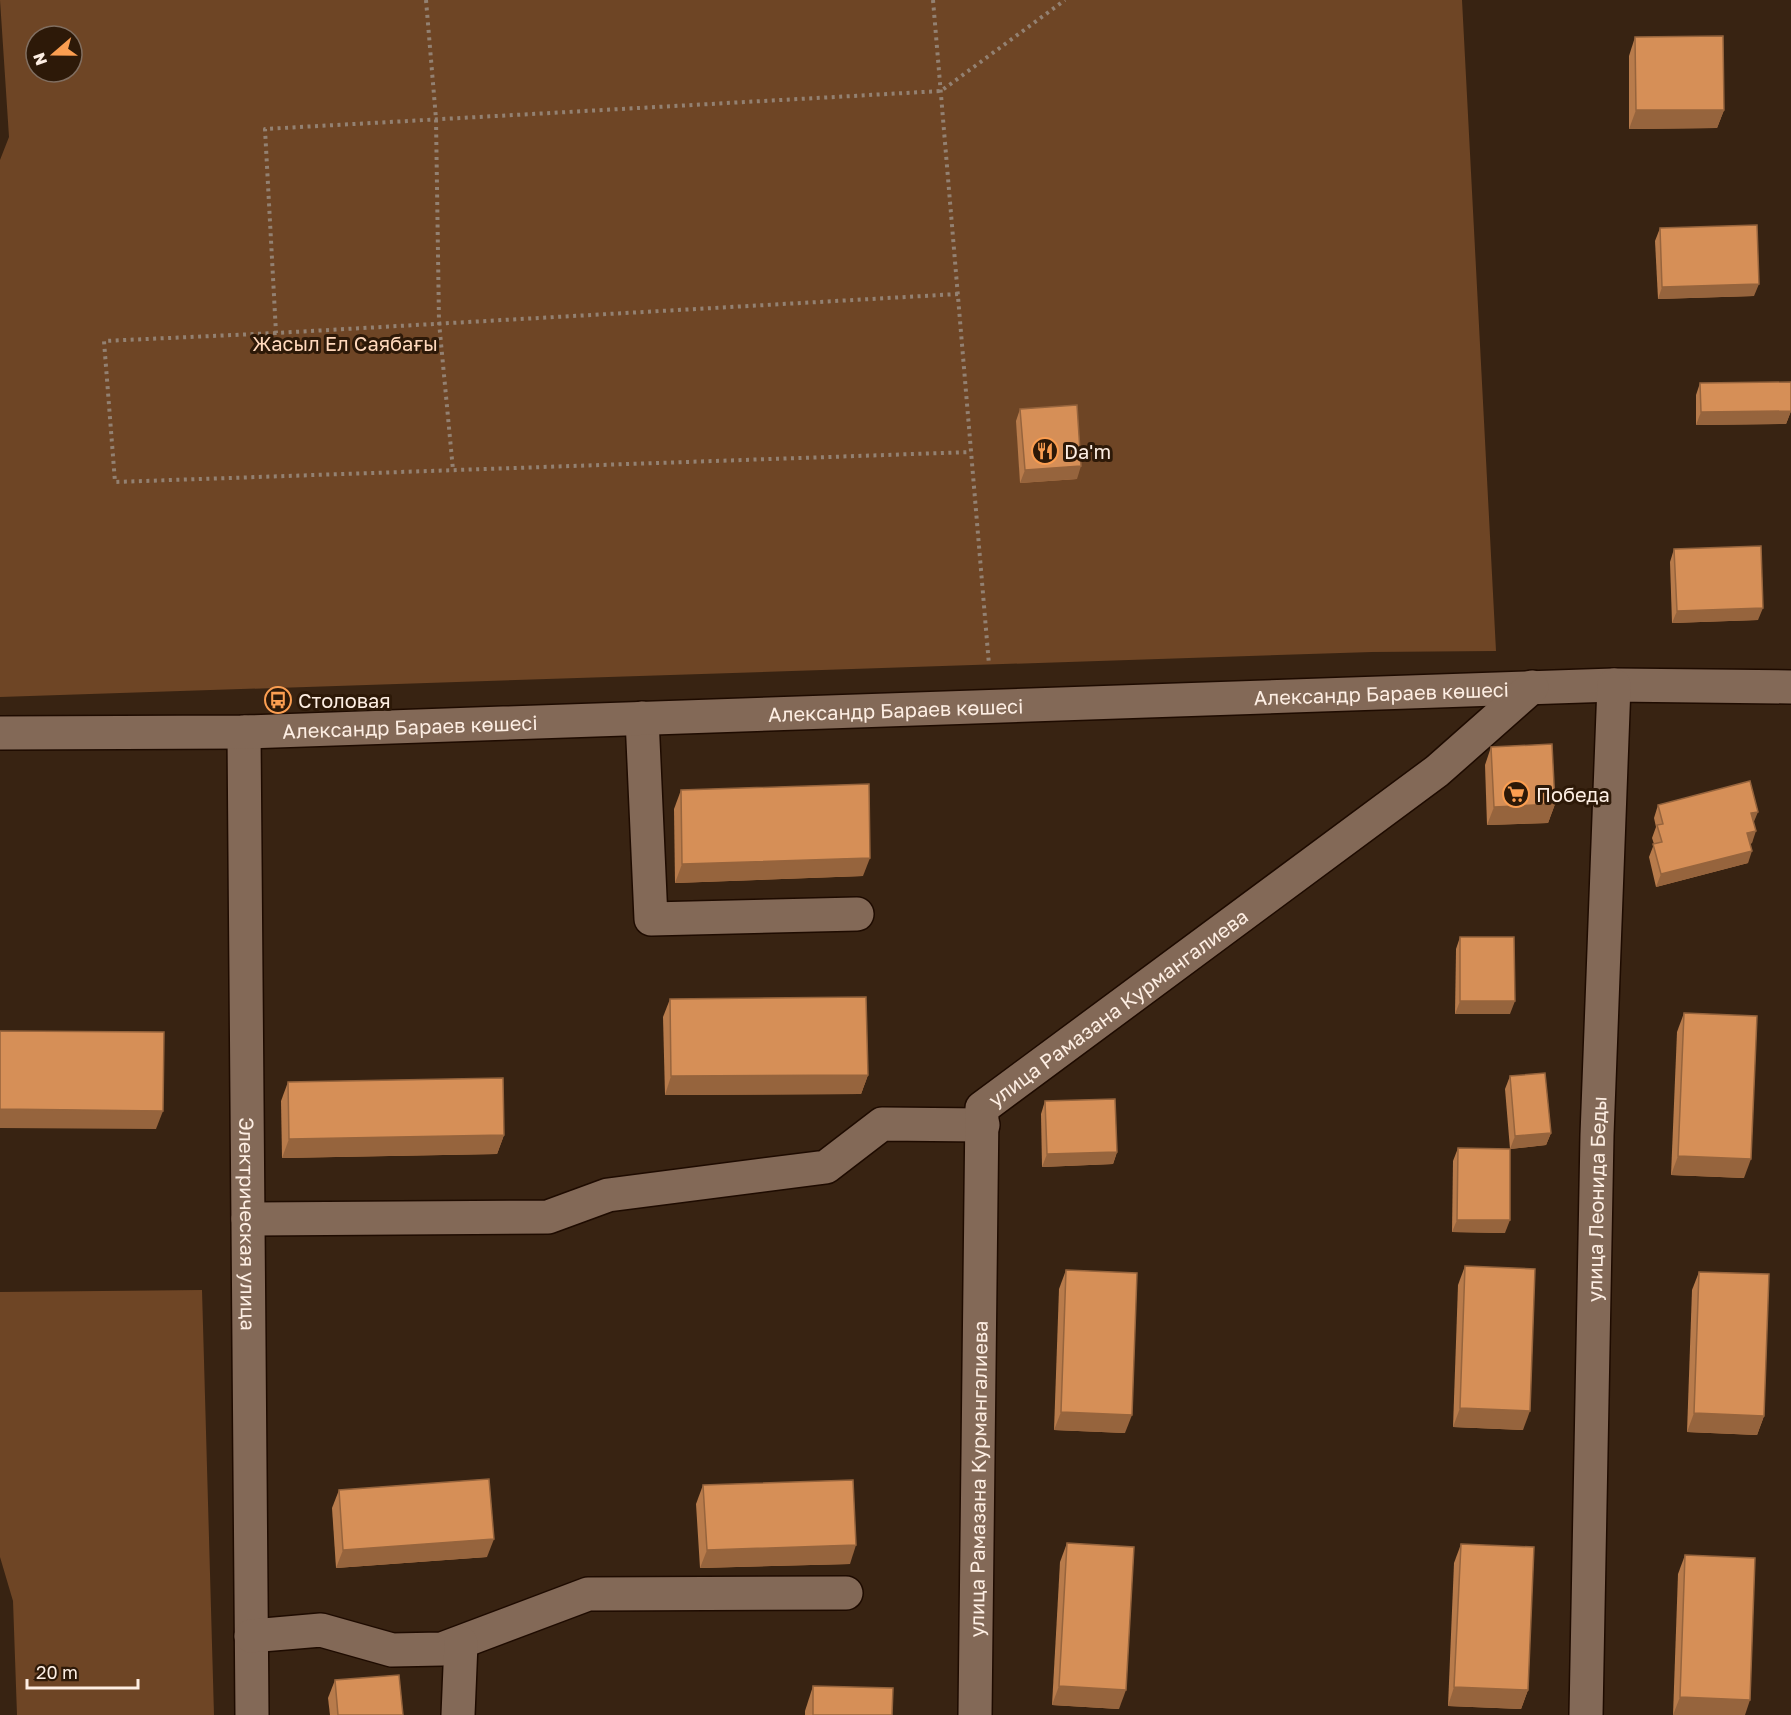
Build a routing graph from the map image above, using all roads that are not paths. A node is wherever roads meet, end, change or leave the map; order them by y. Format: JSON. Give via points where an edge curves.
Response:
{"nodes":[{"id":1,"x":1614,"y":685,"type":"junction"},
{"id":2,"x":1532,"y":687,"type":"junction"},
{"id":3,"x":1791,"y":687,"type":"edge"},
{"id":4,"x":642,"y":718,"type":"junction"},
{"id":5,"x":244,"y":732,"type":"junction"},
{"id":6,"x":0,"y":733,"type":"edge"},
{"id":7,"x":857,"y":914,"type":"dead end"},
{"id":8,"x":982,"y":1125,"type":"junction"},
{"id":9,"x":248,"y":1219,"type":"junction"},
{"id":10,"x":846,"y":1593,"type":"dead end"},
{"id":11,"x":251,"y":1636,"type":"junction"},
{"id":12,"x":461,"y":1643,"type":"junction"},
{"id":13,"x":252,"y":1715,"type":"edge"},
{"id":14,"x":458,"y":1715,"type":"edge"},
{"id":15,"x":975,"y":1715,"type":"edge"},
{"id":16,"x":1586,"y":1715,"type":"edge"}],
"edges":[{"from":1,"to":2,"type":"street","name":"Александр Бараев көшесі"},
{"from":1,"to":3,"type":"street","name":"Александр Бараев көшесі"},
{"from":1,"to":16,"type":"street","name":"улица Леонида Беды","via":[[1597,1134]]},
{"from":2,"to":4,"type":"street","name":"Александр Бараев көшесі"},
{"from":2,"to":8,"type":"street","name":"улица Рамазана Курмангалиева","via":[[1437,771],[982,1108]]},
{"from":4,"to":5,"type":"street","name":"Александр Бараев көшесі"},
{"from":4,"to":7,"type":"street","via":[[651,919]]},
{"from":5,"to":6,"type":"street","name":"Александр Бараев көшесі"},
{"from":5,"to":9,"type":"street","name":"Электрическая улица"},
{"from":8,"to":9,"type":"street","via":[[882,1124],[826,1167],[608,1195],[548,1217]]},
{"from":8,"to":15,"type":"street","name":"улица Рамазана Курмангалиева"},
{"from":9,"to":11,"type":"street","name":"Электрическая улица"},
{"from":10,"to":12,"type":"street","via":[[588,1594]]},
{"from":11,"to":12,"type":"street","via":[[321,1630],[392,1650],[442,1649]]},
{"from":11,"to":13,"type":"street","name":"Электрическая улица"},
{"from":12,"to":14,"type":"street"}]}
